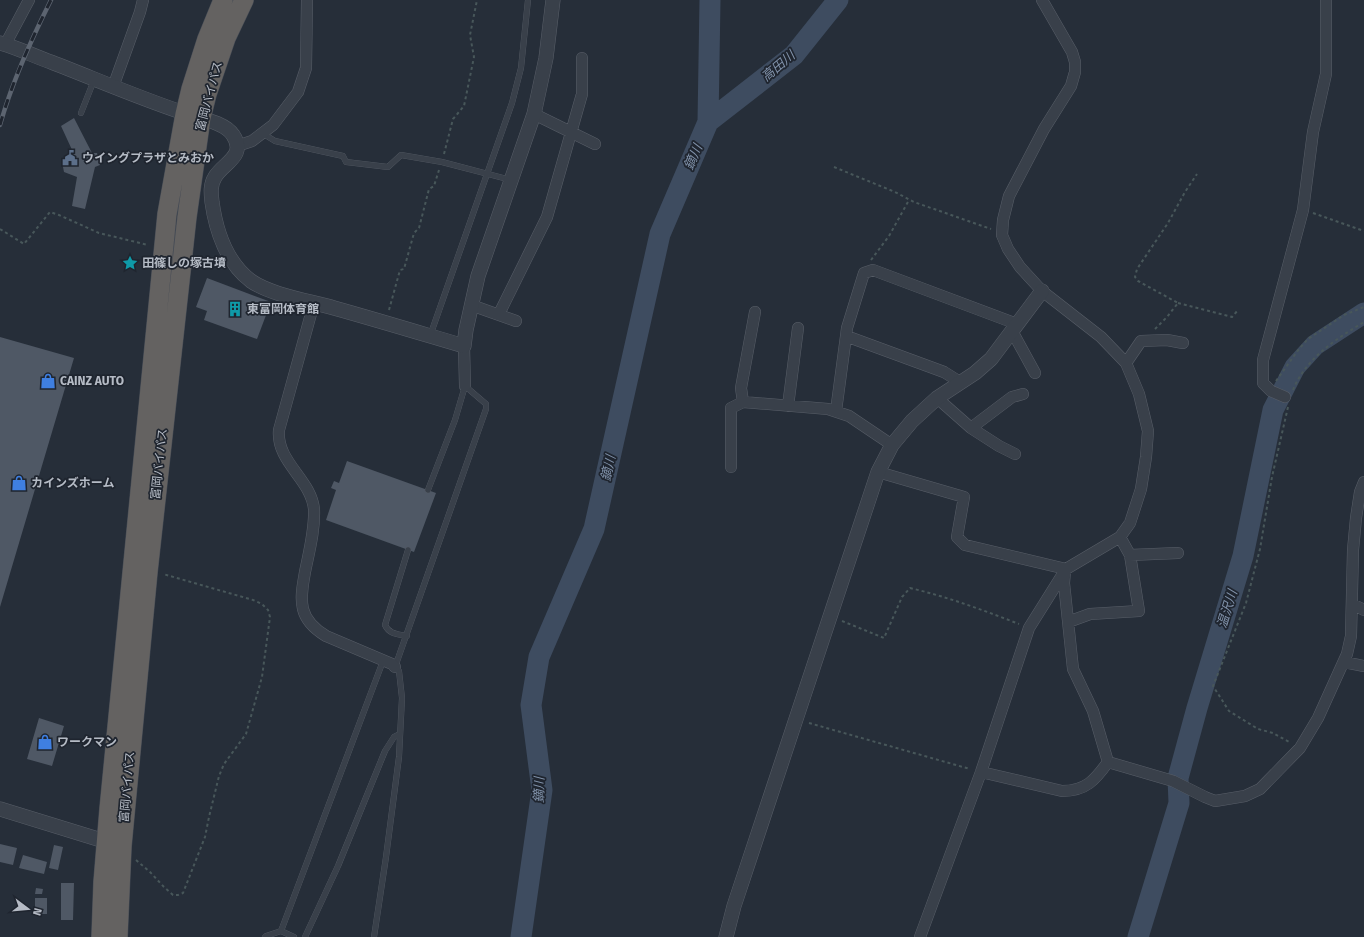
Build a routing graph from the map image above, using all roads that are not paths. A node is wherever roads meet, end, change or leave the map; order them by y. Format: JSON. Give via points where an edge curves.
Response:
{"nodes":[{"id":1,"x":29,"y":0,"type":"edge"},
{"id":2,"x":143,"y":0,"type":"edge"},
{"id":3,"x":223,"y":0,"type":"edge"},
{"id":4,"x":244,"y":0,"type":"edge"},
{"id":5,"x":307,"y":0,"type":"edge"},
{"id":6,"x":528,"y":0,"type":"edge"},
{"id":7,"x":553,"y":0,"type":"edge"},
{"id":8,"x":1042,"y":0,"type":"edge"},
{"id":9,"x":1326,"y":0,"type":"edge"},
{"id":10,"x":3,"y":44,"type":"edge"},
{"id":11,"x":582,"y":58,"type":"dead end"},
{"id":12,"x":95,"y":79,"type":"junction"},
{"id":13,"x":113,"y":87,"type":"junction"},
{"id":14,"x":81,"y":113,"type":"dead end"},
{"id":15,"x":534,"y":114,"type":"junction"},
{"id":16,"x":193,"y":116,"type":"junction"},
{"id":17,"x":262,"y":133,"type":"junction"},
{"id":18,"x":571,"y":133,"type":"junction"},
{"id":19,"x":595,"y":144,"type":"dead end"},
{"id":20,"x":237,"y":146,"type":"junction"},
{"id":21,"x":487,"y":173,"type":"junction"},
{"id":22,"x":512,"y":180,"type":"junction"},
{"id":23,"x":1042,"y":291,"type":"junction"},
{"id":24,"x":314,"y":303,"type":"junction"},
{"id":25,"x":471,"y":305,"type":"junction"},
{"id":26,"x":755,"y":312,"type":"dead end"},
{"id":27,"x":499,"y":314,"type":"junction"},
{"id":28,"x":516,"y":321,"type":"dead end"},
{"id":29,"x":1014,"y":327,"type":"junction"},
{"id":30,"x":798,"y":328,"type":"dead end"},
{"id":31,"x":430,"y":336,"type":"junction"},
{"id":32,"x":846,"y":336,"type":"junction"},
{"id":33,"x":1183,"y":343,"type":"dead end"},
{"id":34,"x":464,"y":346,"type":"junction"},
{"id":35,"x":1126,"y":364,"type":"junction"},
{"id":36,"x":1035,"y":373,"type":"dead end"},
{"id":37,"x":960,"y":382,"type":"junction"},
{"id":38,"x":465,"y":386,"type":"junction"},
{"id":39,"x":1024,"y":394,"type":"dead end"},
{"id":40,"x":1287,"y":397,"type":"road end"},
{"id":41,"x":937,"y":398,"type":"junction"},
{"id":42,"x":743,"y":402,"type":"junction"},
{"id":43,"x":788,"y":406,"type":"junction"},
{"id":44,"x":836,"y":411,"type":"junction"},
{"id":45,"x":971,"y":428,"type":"junction"},
{"id":46,"x":892,"y":445,"type":"junction"},
{"id":47,"x":1016,"y":454,"type":"dead end"},
{"id":48,"x":731,"y":467,"type":"dead end"},
{"id":49,"x":878,"y":472,"type":"junction"},
{"id":50,"x":1364,"y":482,"type":"edge"},
{"id":51,"x":428,"y":490,"type":"dead end"},
{"id":52,"x":1120,"y":538,"type":"junction"},
{"id":53,"x":408,"y":550,"type":"dead end"},
{"id":54,"x":1178,"y":554,"type":"dead end"},
{"id":55,"x":1130,"y":555,"type":"junction"},
{"id":56,"x":1066,"y":569,"type":"junction"},
{"id":57,"x":1352,"y":604,"type":"junction"},
{"id":58,"x":1364,"y":610,"type":"edge"},
{"id":59,"x":1068,"y":622,"type":"junction"},
{"id":60,"x":407,"y":636,"type":"junction"},
{"id":61,"x":383,"y":661,"type":"junction"},
{"id":62,"x":1344,"y":662,"type":"junction"},
{"id":63,"x":1364,"y":666,"type":"edge"},
{"id":64,"x":396,"y":667,"type":"junction"},
{"id":65,"x":400,"y":734,"type":"junction"},
{"id":66,"x":1108,"y":762,"type":"junction"},
{"id":67,"x":980,"y":772,"type":"junction"},
{"id":68,"x":0,"y":809,"type":"edge"},
{"id":69,"x":117,"y":848,"type":"junction"},
{"id":70,"x":281,"y":931,"type":"junction"},
{"id":71,"x":101,"y":937,"type":"edge"},
{"id":72,"x":118,"y":937,"type":"edge"},
{"id":73,"x":265,"y":937,"type":"edge"},
{"id":74,"x":294,"y":937,"type":"edge"},
{"id":75,"x":305,"y":937,"type":"edge"},
{"id":76,"x":374,"y":937,"type":"edge"},
{"id":77,"x":726,"y":937,"type":"edge"},
{"id":78,"x":920,"y":937,"type":"edge"}],
"edges":[{"from":1,"to":10,"type":"street"},
{"from":2,"to":13,"type":"street"},
{"from":3,"to":16,"type":"highway","name":"富岡バイパス","via":[[199,61]]},
{"from":4,"to":16,"type":"highway","name":"富岡バイパス"},
{"from":5,"to":17,"type":"street","via":[[306,68],[298,92],[273,125]]},
{"from":6,"to":21,"type":"lane","via":[[521,68],[512,103]]},
{"from":7,"to":15,"type":"street","via":[[546,58]]},
{"from":8,"to":23,"type":"street","via":[[1072,52],[1075,72],[1071,86],[1044,129],[1009,196],[1002,233],[1008,249],[1020,267]]},
{"from":9,"to":40,"type":"street","via":[[1326,74],[1313,132],[1303,210],[1263,360],[1263,383],[1271,391]]},
{"from":10,"to":12,"type":"street"},
{"from":11,"to":18,"type":"street","via":[[582,94]]},
{"from":12,"to":13,"type":"street"},
{"from":12,"to":14,"type":"lane"},
{"from":13,"to":16,"type":"street"},
{"from":15,"to":18,"type":"street"},
{"from":15,"to":22,"type":"street"},
{"from":16,"to":20,"type":"street","via":[[228,129],[234,136]]},
{"from":16,"to":69,"type":"highway","name":"富岡バイパス","via":[[187,217]]},
{"from":16,"to":69,"type":"highway","name":"富岡バイパス","via":[[167,214]]},
{"from":17,"to":20,"type":"street"},
{"from":17,"to":21,"type":"lane","via":[[275,141],[343,156],[346,162],[388,167],[401,155]]},
{"from":18,"to":19,"type":"street"},
{"from":18,"to":27,"type":"street","via":[[547,217]]},
{"from":20,"to":24,"type":"street","via":[[235,156],[216,176],[212,186],[213,209],[218,232],[225,247],[237,266],[251,281],[278,293]]},
{"from":21,"to":22,"type":"lane"},
{"from":21,"to":31,"type":"lane"},
{"from":22,"to":25,"type":"street","via":[[478,276]]},
{"from":23,"to":29,"type":"street"},
{"from":23,"to":35,"type":"street","via":[[1101,337]]},
{"from":24,"to":31,"type":"street"},
{"from":24,"to":61,"type":"street","via":[[278,436],[281,450],[307,489],[314,508],[302,600],[308,619],[317,630]]},
{"from":25,"to":27,"type":"street"},
{"from":25,"to":34,"type":"street"},
{"from":26,"to":42,"type":"street","via":[[741,388]]},
{"from":27,"to":28,"type":"street"},
{"from":29,"to":32,"type":"street","via":[[873,270],[864,273],[846,328]]},
{"from":29,"to":36,"type":"street"},
{"from":29,"to":37,"type":"street","via":[[991,359]]},
{"from":30,"to":43,"type":"street"},
{"from":31,"to":34,"type":"street"},
{"from":32,"to":37,"type":"street","via":[[944,372]]},
{"from":32,"to":44,"type":"street"},
{"from":33,"to":35,"type":"street","via":[[1167,340],[1141,341]]},
{"from":34,"to":38,"type":"street"},
{"from":35,"to":52,"type":"street","via":[[1139,394],[1148,431],[1141,489],[1130,523]]},
{"from":37,"to":41,"type":"street"},
{"from":38,"to":51,"type":"lane"},
{"from":38,"to":60,"type":"lane","via":[[486,404],[486,409]]},
{"from":39,"to":45,"type":"street","via":[[1012,397]]},
{"from":41,"to":45,"type":"street"},
{"from":41,"to":46,"type":"street","via":[[912,421]]},
{"from":42,"to":43,"type":"street"},
{"from":42,"to":48,"type":"street","via":[[731,408]]},
{"from":43,"to":44,"type":"street"},
{"from":44,"to":46,"type":"street","via":[[849,416]]},
{"from":45,"to":47,"type":"street"},
{"from":46,"to":49,"type":"street"},
{"from":49,"to":56,"type":"street","via":[[964,497],[957,537],[965,546]]},
{"from":49,"to":77,"type":"street","via":[[734,906]]},
{"from":50,"to":57,"type":"street","via":[[1360,492],[1353,550]]},
{"from":52,"to":55,"type":"street"},
{"from":52,"to":56,"type":"street"},
{"from":53,"to":60,"type":"lane","via":[[385,625],[391,633]]},
{"from":54,"to":55,"type":"street"},
{"from":55,"to":59,"type":"street","via":[[1139,611],[1090,614]]},
{"from":56,"to":59,"type":"street","via":[[1064,583]]},
{"from":56,"to":67,"type":"street","via":[[1029,628]]},
{"from":57,"to":58,"type":"street"},
{"from":57,"to":62,"type":"street","via":[[1351,636]]},
{"from":59,"to":66,"type":"street","via":[[1074,669],[1093,711]]},
{"from":60,"to":64,"type":"lane"},
{"from":61,"to":64,"type":"street"},
{"from":61,"to":70,"type":"lane"},
{"from":62,"to":63,"type":"street"},
{"from":62,"to":66,"type":"street","via":[[1318,718],[1300,748],[1260,789],[1246,796],[1215,801],[1173,781]]},
{"from":64,"to":65,"type":"lane","via":[[399,670],[402,698]]},
{"from":65,"to":75,"type":"lane","via":[[394,737],[385,751],[338,866]]},
{"from":65,"to":76,"type":"lane"},
{"from":66,"to":67,"type":"street","via":[[1098,776],[1086,786],[1073,791],[1062,791]]},
{"from":67,"to":78,"type":"street"},
{"from":68,"to":69,"type":"street"},
{"from":69,"to":71,"type":"highway","name":"富岡バイパス","via":[[103,882]]},
{"from":69,"to":72,"type":"highway","name":"富岡バイパス"},
{"from":70,"to":73,"type":"lane"},
{"from":70,"to":74,"type":"lane"}]}
